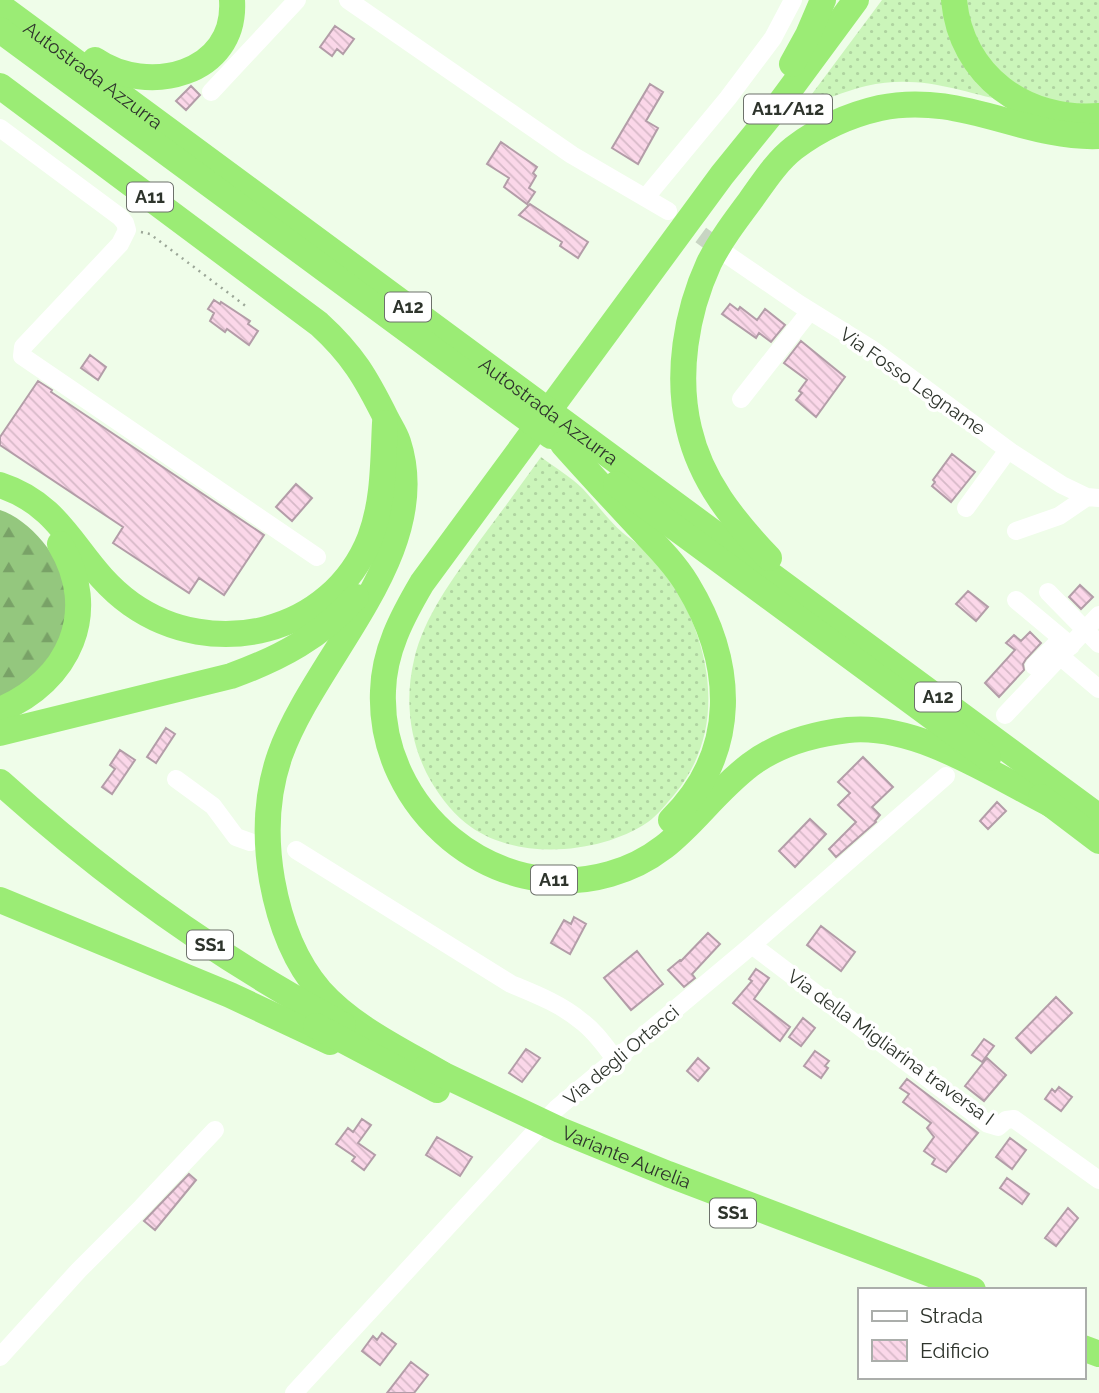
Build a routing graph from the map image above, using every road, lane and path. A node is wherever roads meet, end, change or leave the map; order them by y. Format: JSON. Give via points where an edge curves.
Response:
{"nodes":[{"id":1,"x":8,"y":0,"type":"edge"},
{"id":2,"x":232,"y":0,"type":"edge"},
{"id":3,"x":297,"y":0,"type":"edge"},
{"id":4,"x":348,"y":0,"type":"edge"},
{"id":5,"x":793,"y":0,"type":"edge"},
{"id":6,"x":823,"y":0,"type":"edge"},
{"id":7,"x":856,"y":0,"type":"edge"},
{"id":8,"x":869,"y":0,"type":"edge"},
{"id":9,"x":954,"y":0,"type":"edge"},
{"id":10,"x":0,"y":6,"type":"edge"},
{"id":11,"x":0,"y":30,"type":"edge"},
{"id":12,"x":0,"y":86,"type":"edge"},
{"id":13,"x":211,"y":92,"type":"dead end"},
{"id":14,"x":1099,"y":116,"type":"edge"},
{"id":15,"x":0,"y":128,"type":"edge"},
{"id":16,"x":1039,"y":128,"type":"junction"},
{"id":17,"x":1099,"y":136,"type":"edge"},
{"id":18,"x":722,"y":175,"type":"junction"},
{"id":19,"x":646,"y":197,"type":"junction"},
{"id":20,"x":668,"y":211,"type":"tunnel mouth"},
{"id":21,"x":710,"y":220,"type":"junction"},
{"id":22,"x":127,"y":230,"type":"junction"},
{"id":23,"x":729,"y":256,"type":"tunnel mouth"},
{"id":24,"x":247,"y":307,"type":"dead end"},
{"id":25,"x":810,"y":311,"type":"junction"},
{"id":26,"x":740,"y":399,"type":"dead end"},
{"id":27,"x":563,"y":404,"type":"junction"},
{"id":28,"x":386,"y":417,"type":"junction"},
{"id":29,"x":563,"y":444,"type":"junction"},
{"id":30,"x":1008,"y":450,"type":"junction"},
{"id":31,"x":526,"y":452,"type":"junction"},
{"id":32,"x":0,"y":485,"type":"edge"},
{"id":33,"x":0,"y":497,"type":"edge"},
{"id":34,"x":1093,"y":497,"type":"edge"},
{"id":35,"x":966,"y":508,"type":"dead end"},
{"id":36,"x":1016,"y":531,"type":"dead end"},
{"id":37,"x":317,"y":557,"type":"dead end"},
{"id":38,"x":1048,"y":592,"type":"dead end"},
{"id":39,"x":1016,"y":600,"type":"dead end"},
{"id":40,"x":816,"y":607,"type":"junction"},
{"id":41,"x":1099,"y":615,"type":"edge"},
{"id":42,"x":323,"y":623,"type":"junction"},
{"id":43,"x":1085,"y":630,"type":"junction"},
{"id":44,"x":1099,"y":644,"type":"edge"},
{"id":45,"x":1064,"y":647,"type":"junction"},
{"id":46,"x":1034,"y":666,"type":"dead end"},
{"id":47,"x":1099,"y":688,"type":"edge"},
{"id":48,"x":0,"y":710,"type":"edge"},
{"id":49,"x":1005,"y":715,"type":"dead end"},
{"id":50,"x":0,"y":718,"type":"edge"},
{"id":51,"x":0,"y":733,"type":"edge"},
{"id":52,"x":946,"y":776,"type":"dead end"},
{"id":53,"x":176,"y":779,"type":"dead end"},
{"id":54,"x":0,"y":782,"type":"edge"},
{"id":55,"x":0,"y":804,"type":"edge"},
{"id":56,"x":1054,"y":807,"type":"junction"},
{"id":57,"x":1099,"y":817,"type":"edge"},
{"id":58,"x":1099,"y":841,"type":"edge"},
{"id":59,"x":250,"y":842,"type":"dead end"},
{"id":60,"x":296,"y":850,"type":"dead end"},
{"id":61,"x":0,"y":900,"type":"edge"},
{"id":62,"x":752,"y":945,"type":"junction"},
{"id":63,"x":615,"y":1059,"type":"junction"},
{"id":64,"x":436,"y":1081,"type":"junction"},
{"id":65,"x":215,"y":1130,"type":"dead end"},
{"id":66,"x":548,"y":1133,"type":"junction"},
{"id":67,"x":1099,"y":1180,"type":"edge"},
{"id":68,"x":924,"y":1288,"type":"edge"},
{"id":69,"x":968,"y":1288,"type":"edge"},
{"id":70,"x":0,"y":1357,"type":"edge"},
{"id":71,"x":294,"y":1393,"type":"edge"}],
"edges":[{"from":1,"to":2,"type":"highway","via":[[108,68],[151,78],[180,73],[204,61],[224,39]]},
{"from":3,"to":13,"type":"street"},
{"from":4,"to":19,"type":"street","via":[[572,155]]},
{"from":5,"to":19,"type":"street","via":[[773,38]]},
{"from":6,"to":18,"type":"highway","via":[[781,83]]},
{"from":7,"to":18,"type":"highway","number":"A11/A12"},
{"from":8,"to":21,"type":"highway","number":"A11/A12"},
{"from":9,"to":14,"type":"highway","via":[[972,55],[1009,96],[1050,113]]},
{"from":10,"to":40,"type":"highway","name":"Autostrada Azzurra","number":"A12"},
{"from":11,"to":29,"type":"highway","name":"Autostrada Azzurra","number":"A12"},
{"from":12,"to":28,"type":"highway","number":"A11","via":[[305,311],[364,374]]},
{"from":15,"to":22,"type":"street","via":[[120,217]]},
{"from":16,"to":17,"type":"highway"},
{"from":16,"to":21,"type":"highway","via":[[940,92],[901,90],[859,97],[817,115],[790,134]]},
{"from":16,"to":40,"type":"highway","via":[[959,108],[920,104],[883,107],[845,119],[815,133],[784,157],[710,261],[693,307],[684,356],[686,414],[695,450],[714,492],[732,516]]},
{"from":18,"to":27,"type":"highway"},
{"from":19,"to":20,"type":"street"},
{"from":21,"to":27,"type":"highway","number":"A11/A12"},
{"from":22,"to":24,"type":"path","via":[[150,234]]},
{"from":22,"to":37,"type":"street","via":[[120,244],[23,347],[22,356]]},
{"from":23,"to":25,"type":"street","name":"Via Fosso Legname"},
{"from":25,"to":26,"type":"street"},
{"from":25,"to":30,"type":"street","name":"Via Fosso Legname","via":[[873,350]]},
{"from":27,"to":31,"type":"highway","number":"A11/A12"},
{"from":28,"to":42,"type":"highway","number":"A11","via":[[394,467],[384,522],[368,563]]},
{"from":28,"to":42,"type":"highway","via":[[380,504],[356,564],[317,605]]},
{"from":28,"to":42,"type":"highway","via":[[396,435],[405,486],[397,536],[385,565]]},
{"from":29,"to":31,"type":"highway","number":"A11/A12","via":[[659,547],[687,584],[711,631],[723,685],[723,719],[716,752],[686,805],[636,845],[589,861],[556,863],[519,856],[463,828],[422,781],[402,725],[402,673],[423,612]]},
{"from":29,"to":56,"type":"highway","name":"Autostrada Azzurra","number":"A12"},
{"from":30,"to":34,"type":"street","name":"Via Fosso Legname","via":[[1062,485]]},
{"from":30,"to":35,"type":"street"},
{"from":31,"to":56,"type":"highway","number":"A11","via":[[422,583],[399,624],[384,677],[384,724],[398,771],[422,811],[461,847],[499,869],[527,877],[568,881],[606,875],[634,866],[667,846],[760,758],[804,738],[852,729],[920,740]]},
{"from":32,"to":42,"type":"highway","via":[[26,495],[48,511],[100,578],[140,610],[166,622],[204,633],[235,635]]},
{"from":33,"to":48,"type":"highway","via":[[30,510],[57,538],[72,568],[78,613],[70,645],[56,670],[25,699]]},
{"from":34,"to":36,"type":"street","via":[[1059,516]]},
{"from":38,"to":43,"type":"street"},
{"from":39,"to":45,"type":"street"},
{"from":40,"to":57,"type":"highway","name":"Autostrada Azzurra","number":"A12"},
{"from":41,"to":43,"type":"street"},
{"from":42,"to":50,"type":"highway","number":"A11","via":[[274,649],[219,668]]},
{"from":42,"to":51,"type":"highway","via":[[309,639],[283,655],[231,676]]},
{"from":42,"to":64,"type":"highway","via":[[276,766],[268,822],[275,895],[287,934],[319,990]]},
{"from":43,"to":44,"type":"street"},
{"from":43,"to":45,"type":"street"},
{"from":45,"to":46,"type":"street"},
{"from":45,"to":47,"type":"street"},
{"from":45,"to":49,"type":"street"},
{"from":52,"to":62,"type":"street","name":"Via degli Ortacci"},
{"from":53,"to":59,"type":"street","via":[[213,806],[236,837]]},
{"from":54,"to":64,"type":"highway","number":"SS1","via":[[116,877],[217,949]]},
{"from":55,"to":64,"type":"highway","number":"SS1","via":[[184,945],[276,1003]]},
{"from":56,"to":58,"type":"highway","name":"Autostrada Azzurra","number":"A12"},
{"from":60,"to":63,"type":"street","via":[[510,984],[581,1020]]},
{"from":61,"to":64,"type":"highway","via":[[230,995],[394,1074]]},
{"from":62,"to":63,"type":"street","name":"Via degli Ortacci"},
{"from":62,"to":67,"type":"street","name":"Via della Migliarina traversa I","via":[[988,1124],[998,1127],[1014,1119]]},
{"from":63,"to":71,"type":"street","name":"Via degli Ortacci","via":[[556,1109]]},
{"from":64,"to":66,"type":"highway","name":"Variante Aurelia","number":"SS1"},
{"from":65,"to":70,"type":"street"},
{"from":66,"to":68,"type":"highway","name":"Variante Aurelia","number":"SS1"},
{"from":66,"to":69,"type":"highway","name":"Variante Aurelia","number":"SS1"}]}
